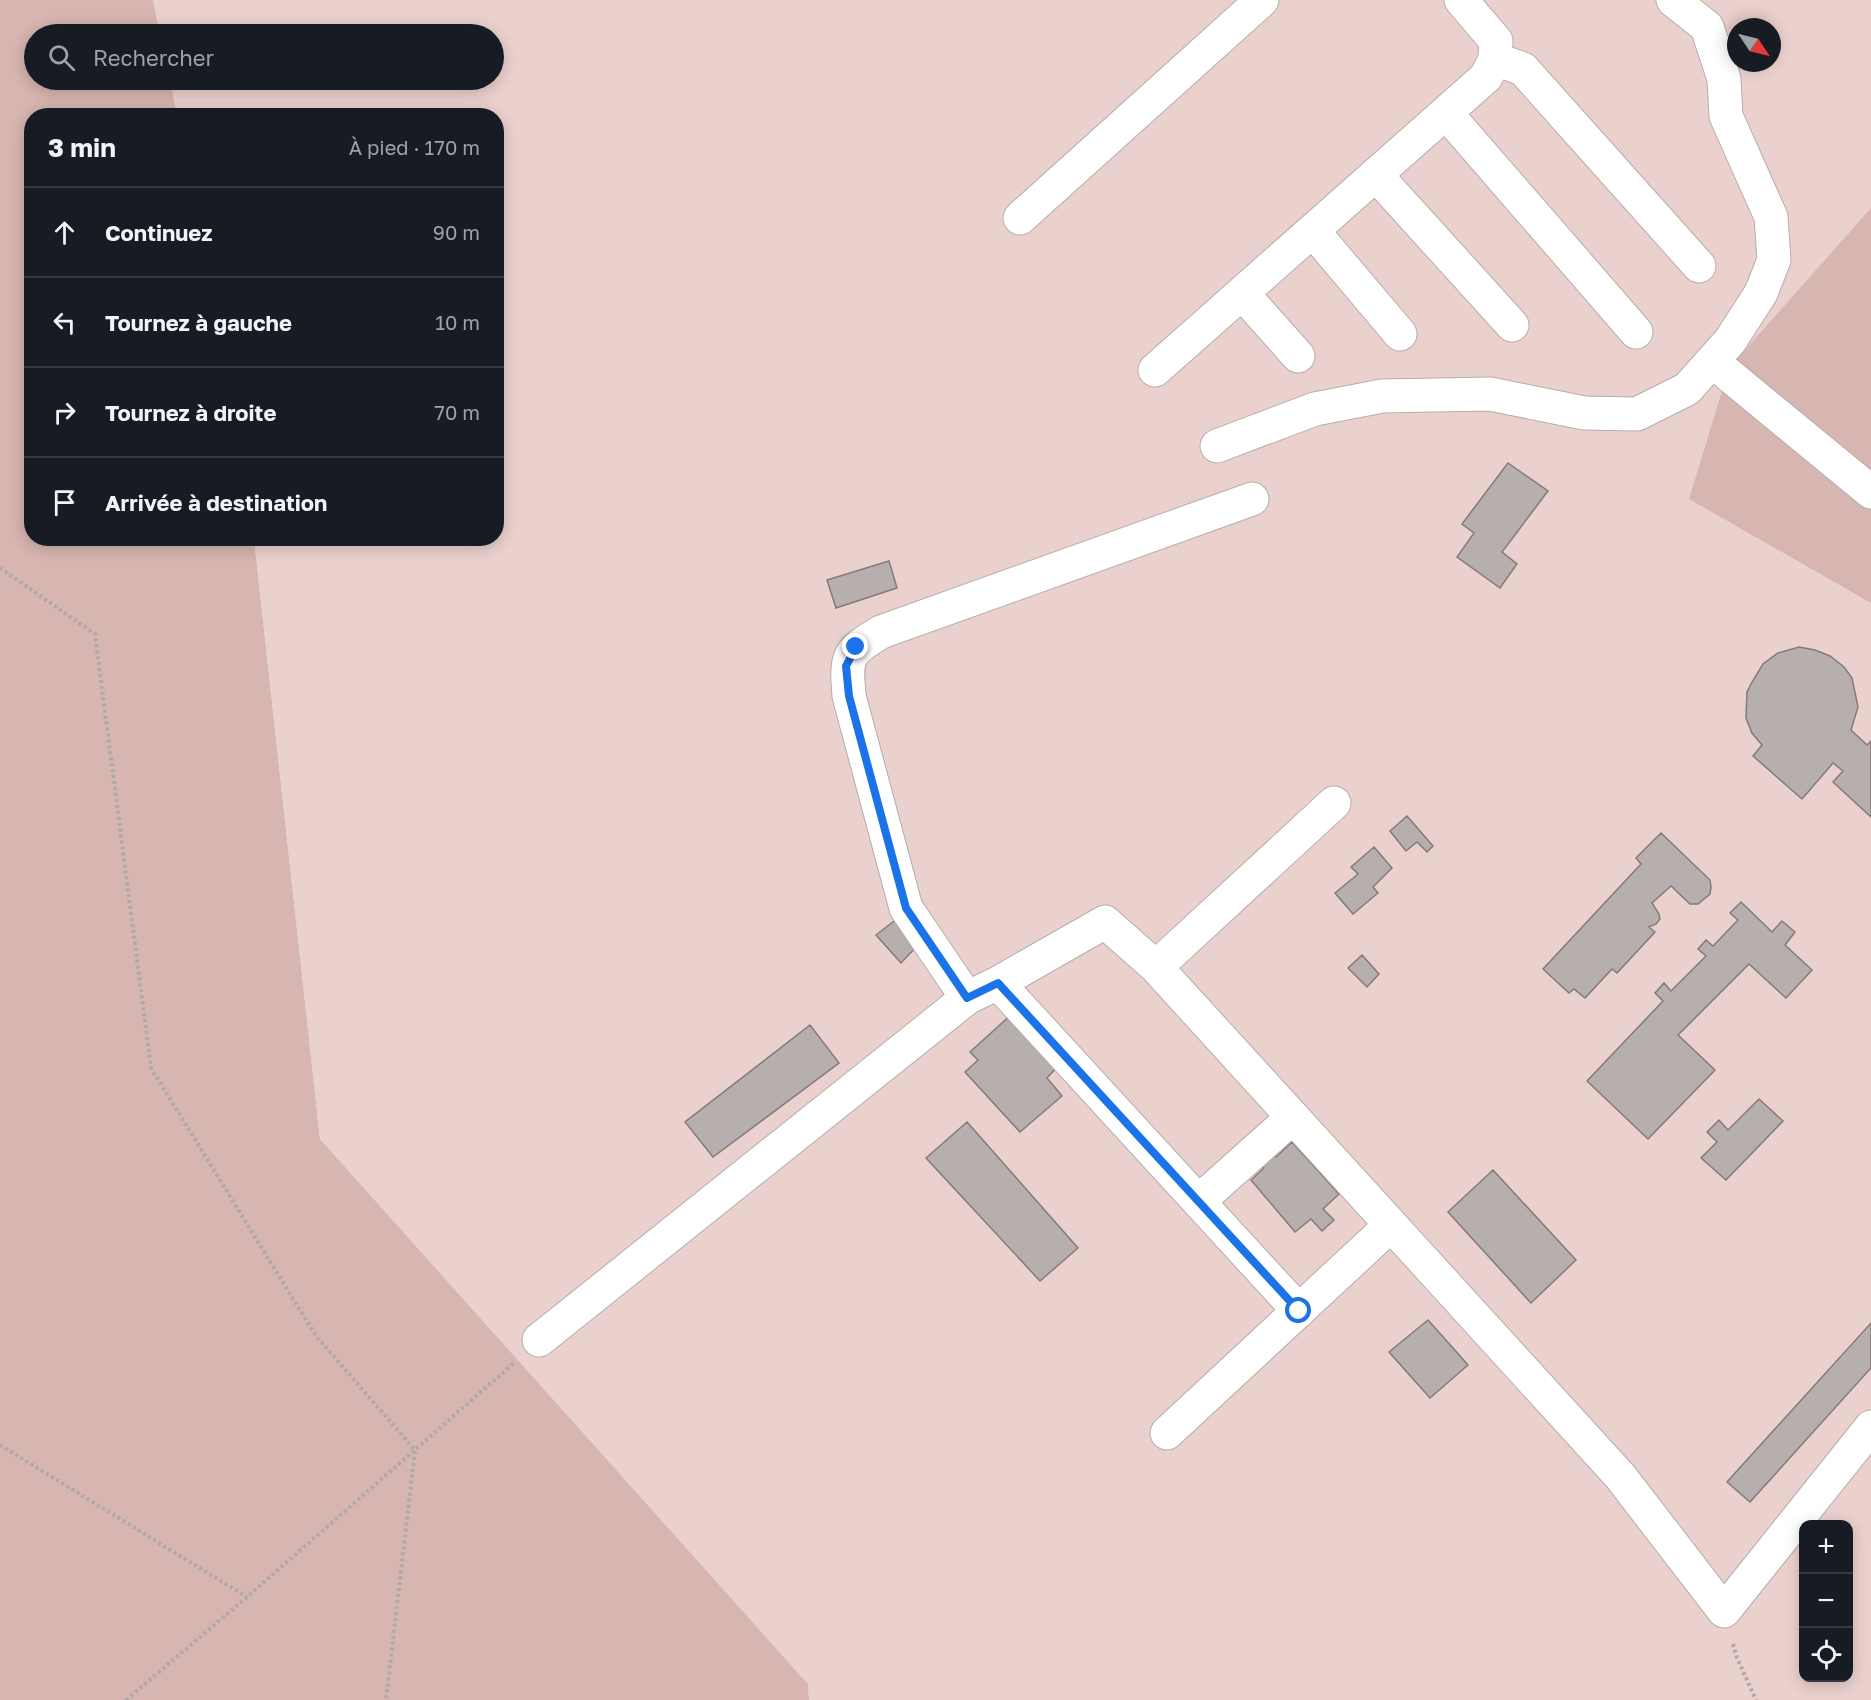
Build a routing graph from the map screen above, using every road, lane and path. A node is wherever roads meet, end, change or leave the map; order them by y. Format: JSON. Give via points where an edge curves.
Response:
{"nodes":[{"id":1,"x":1262,"y":0,"type":"edge"},
{"id":2,"x":1461,"y":0,"type":"edge"},
{"id":3,"x":1673,"y":0,"type":"edge"},
{"id":4,"x":1495,"y":59,"type":"junction"},
{"id":5,"x":1446,"y":113,"type":"junction"},
{"id":6,"x":1376,"y":175,"type":"junction"},
{"id":7,"x":1020,"y":218,"type":"dead end"},
{"id":8,"x":1313,"y":231,"type":"junction"},
{"id":9,"x":1699,"y":266,"type":"dead end"},
{"id":10,"x":1242,"y":293,"type":"junction"},
{"id":11,"x":1512,"y":325,"type":"dead end"},
{"id":12,"x":1636,"y":332,"type":"dead end"},
{"id":13,"x":1400,"y":334,"type":"dead end"},
{"id":14,"x":1298,"y":356,"type":"dead end"},
{"id":15,"x":1712,"y":361,"type":"junction"},
{"id":16,"x":1155,"y":370,"type":"dead end"},
{"id":17,"x":1217,"y":446,"type":"dead end"},
{"id":18,"x":1871,"y":492,"type":"edge"},
{"id":19,"x":1252,"y":499,"type":"dead end"},
{"id":20,"x":0,"y":568,"type":"edge"},
{"id":21,"x":1334,"y":803,"type":"dead end"},
{"id":22,"x":1156,"y":967,"type":"junction"},
{"id":23,"x":998,"y":983,"type":"junction"},
{"id":24,"x":967,"y":998,"type":"junction"},
{"id":25,"x":1293,"y":1117,"type":"junction"},
{"id":26,"x":1198,"y":1202,"type":"junction"},
{"id":27,"x":1391,"y":1225,"type":"junction"},
{"id":28,"x":1299,"y":1311,"type":"junction"},
{"id":29,"x":539,"y":1340,"type":"joint"},
{"id":30,"x":1871,"y":1427,"type":"edge"},
{"id":31,"x":1167,"y":1433,"type":"dead end"},
{"id":32,"x":0,"y":1445,"type":"edge"},
{"id":33,"x":415,"y":1450,"type":"junction"},
{"id":34,"x":247,"y":1597,"type":"junction"},
{"id":35,"x":1724,"y":1611,"type":"junction"},
{"id":36,"x":126,"y":1700,"type":"edge"},
{"id":37,"x":386,"y":1700,"type":"edge"},
{"id":38,"x":1756,"y":1700,"type":"edge"}],
"edges":[{"from":1,"to":7,"type":"lane"},
{"from":2,"to":4,"type":"lane","via":[[1496,41]]},
{"from":3,"to":15,"type":"lane","via":[[1707,27],[1724,79],[1726,116],[1771,217],[1774,260],[1761,293]]},
{"from":4,"to":5,"type":"lane","via":[[1486,77]]},
{"from":4,"to":9,"type":"lane","via":[[1523,69]]},
{"from":5,"to":6,"type":"lane"},
{"from":5,"to":12,"type":"lane"},
{"from":6,"to":8,"type":"lane"},
{"from":6,"to":11,"type":"lane"},
{"from":8,"to":10,"type":"lane"},
{"from":8,"to":13,"type":"lane"},
{"from":10,"to":14,"type":"lane"},
{"from":10,"to":16,"type":"lane"},
{"from":15,"to":17,"type":"lane","via":[[1687,389],[1637,414],[1584,413],[1490,394],[1382,396],[1315,408]]},
{"from":15,"to":18,"type":"lane"},
{"from":19,"to":24,"type":"lane","via":[[881,632],[856,647],[846,666],[849,696],[906,908]]},
{"from":20,"to":33,"type":"path","via":[[95,634],[151,1068],[316,1336]]},
{"from":21,"to":22,"type":"lane"},
{"from":22,"to":23,"type":"lane","via":[[1105,922]]},
{"from":22,"to":25,"type":"lane"},
{"from":23,"to":24,"type":"lane"},
{"from":23,"to":26,"type":"lane"},
{"from":24,"to":29,"type":"lane"},
{"from":25,"to":26,"type":"lane"},
{"from":25,"to":27,"type":"lane"},
{"from":26,"to":28,"type":"lane"},
{"from":27,"to":28,"type":"lane"},
{"from":27,"to":35,"type":"lane","via":[[1620,1476]]},
{"from":28,"to":31,"type":"lane"},
{"from":29,"to":33,"type":"path"},
{"from":30,"to":35,"type":"lane"},
{"from":32,"to":34,"type":"path"},
{"from":33,"to":34,"type":"path"},
{"from":33,"to":37,"type":"path"},
{"from":34,"to":36,"type":"path"},
{"from":35,"to":38,"type":"path","via":[[1737,1658]]}]}
